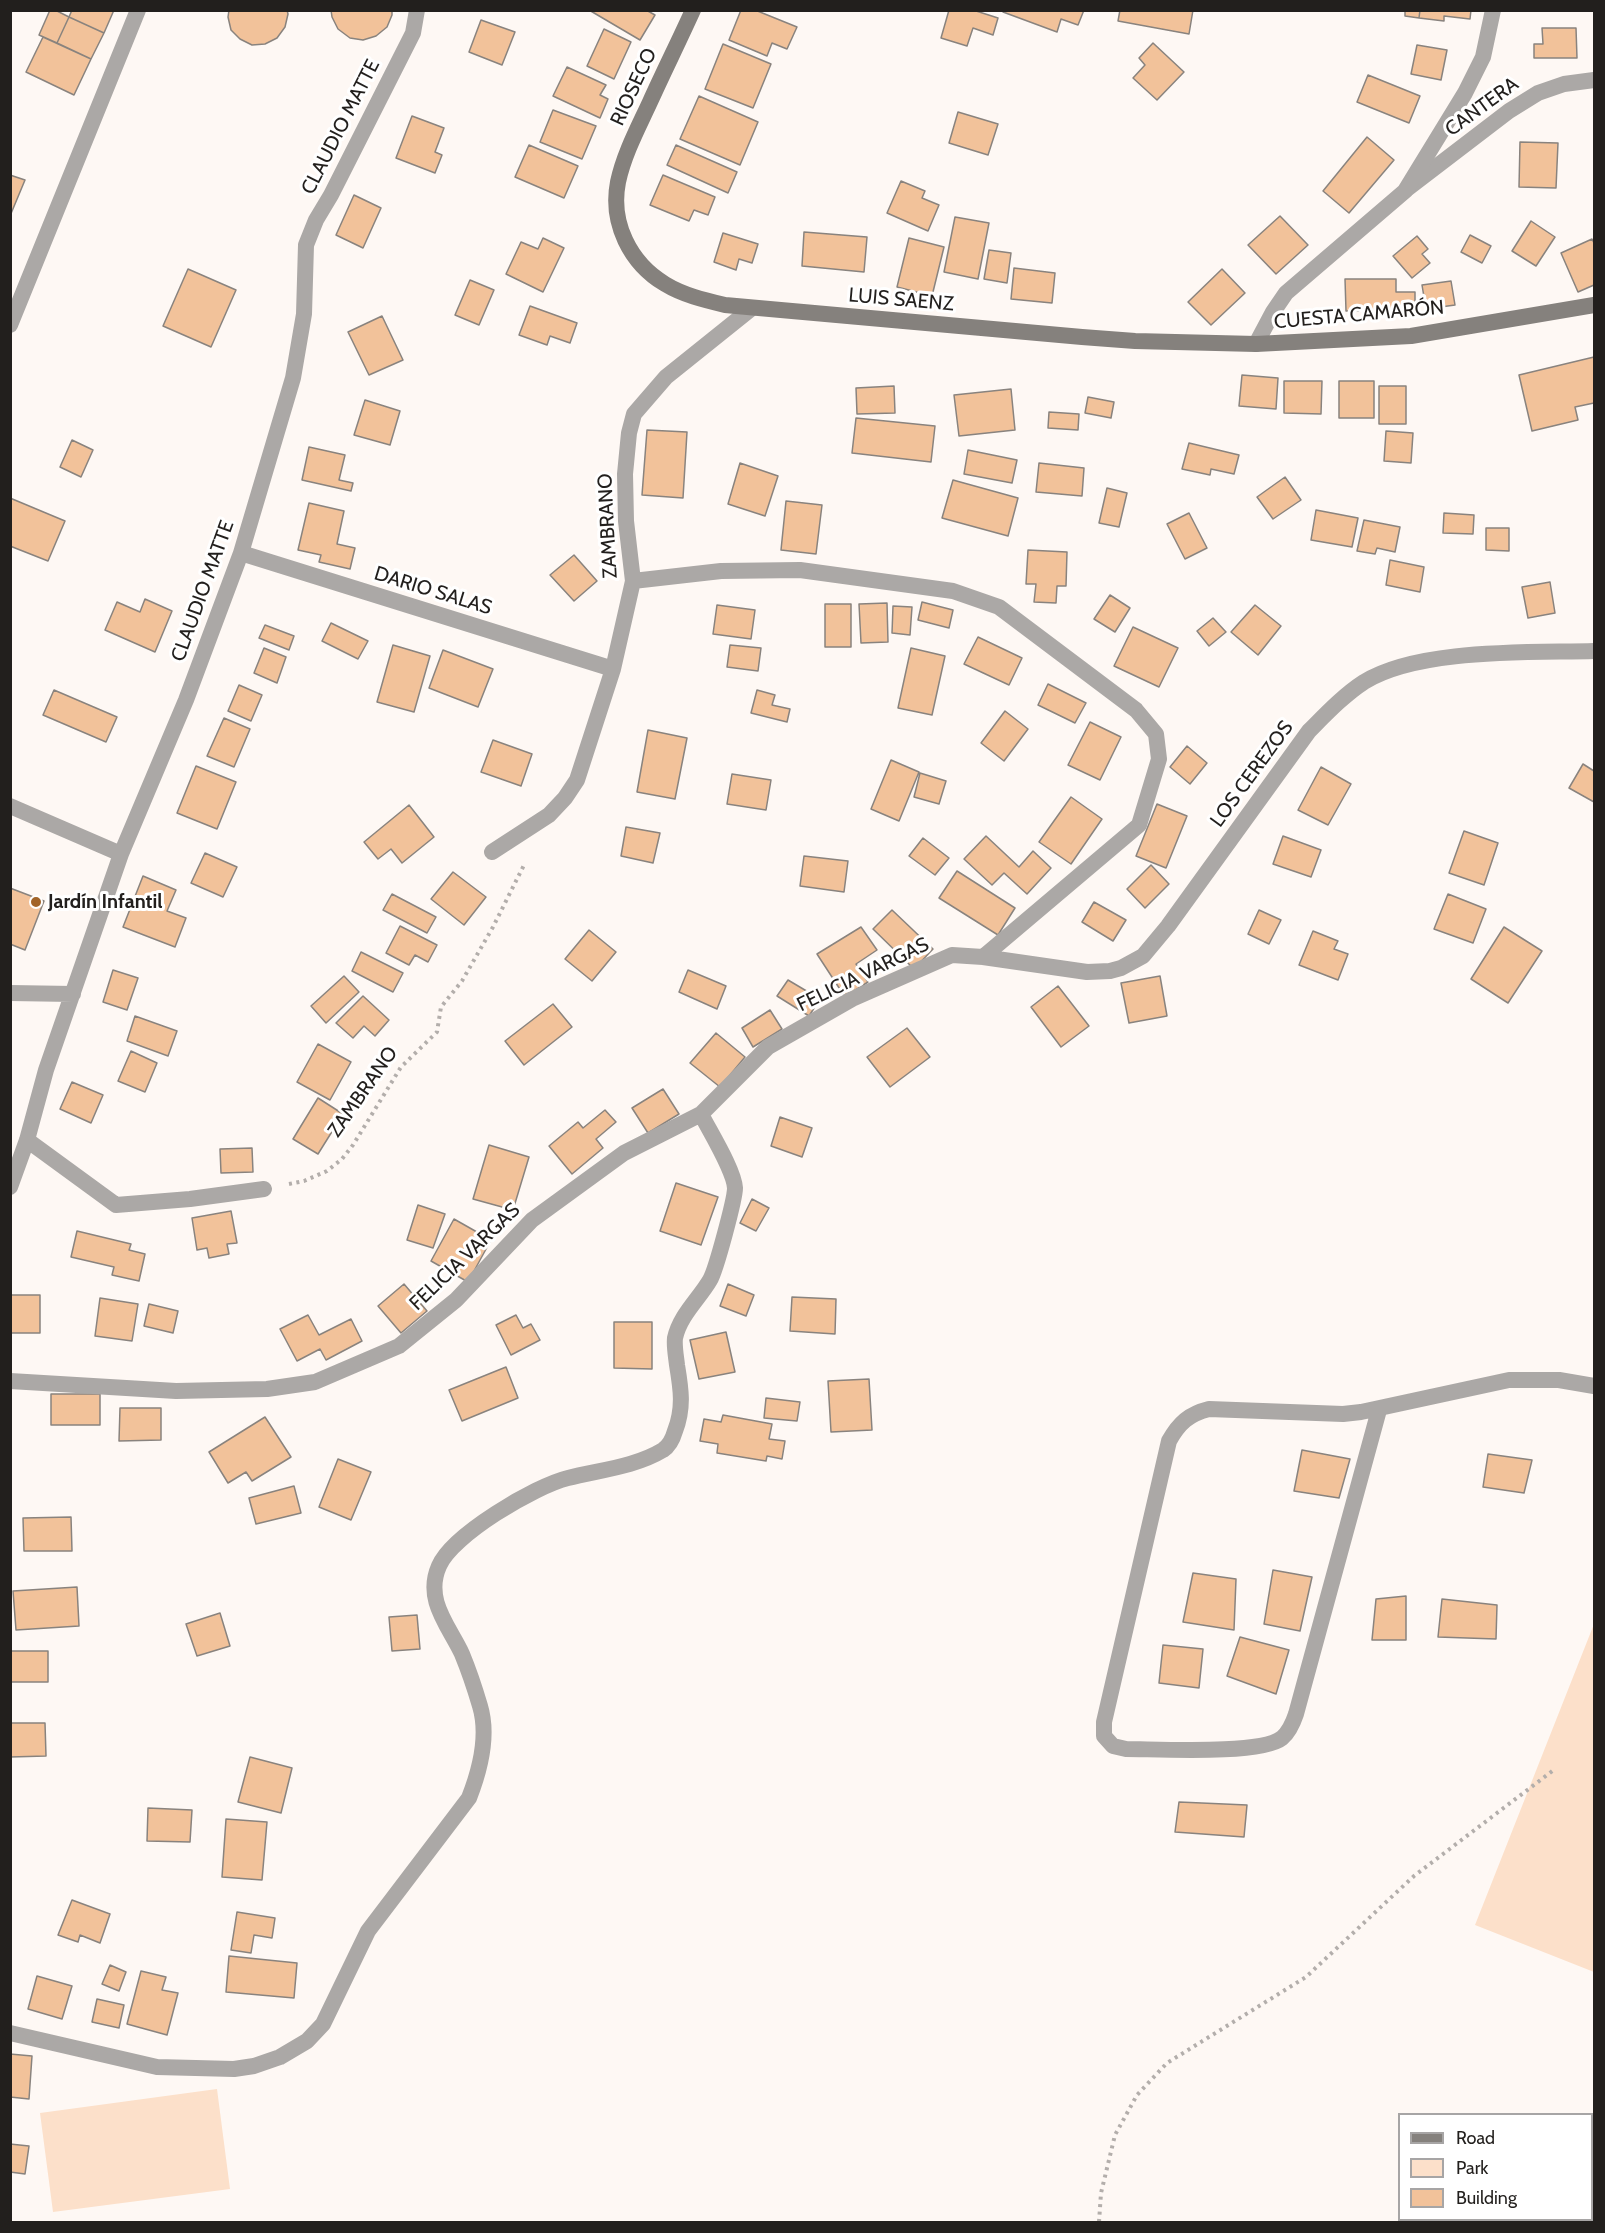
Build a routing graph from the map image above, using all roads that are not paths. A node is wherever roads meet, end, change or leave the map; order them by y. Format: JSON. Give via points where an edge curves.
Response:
{"nodes":[{"id":1,"x":138,"y":10,"type":"edge"},
{"id":2,"x":417,"y":10,"type":"edge"},
{"id":3,"x":693,"y":10,"type":"edge"},
{"id":4,"x":1493,"y":10,"type":"edge"},
{"id":5,"x":1594,"y":80,"type":"edge"},
{"id":6,"x":618,"y":183,"type":"joint"},
{"id":7,"x":1404,"y":191,"type":"junction"},
{"id":8,"x":1594,"y":305,"type":"edge"},
{"id":9,"x":752,"y":308,"type":"junction"},
{"id":10,"x":10,"y":325,"type":"edge"},
{"id":11,"x":1256,"y":344,"type":"junction"},
{"id":12,"x":241,"y":553,"type":"junction"},
{"id":13,"x":633,"y":581,"type":"junction"},
{"id":14,"x":1594,"y":651,"type":"edge"},
{"id":15,"x":613,"y":669,"type":"junction"},
{"id":16,"x":10,"y":806,"type":"edge"},
{"id":17,"x":492,"y":852,"type":"dead end"},
{"id":18,"x":121,"y":854,"type":"junction"},
{"id":19,"x":983,"y":957,"type":"junction"},
{"id":20,"x":10,"y":993,"type":"edge"},
{"id":21,"x":73,"y":994,"type":"junction"},
{"id":22,"x":701,"y":1114,"type":"junction"},
{"id":23,"x":27,"y":1140,"type":"junction"},
{"id":24,"x":10,"y":1187,"type":"edge"},
{"id":25,"x":264,"y":1190,"type":"road end"},
{"id":26,"x":10,"y":1381,"type":"edge"},
{"id":27,"x":1594,"y":1386,"type":"edge"},
{"id":28,"x":1378,"y":1410,"type":"junction"},
{"id":29,"x":10,"y":2032,"type":"edge"}],
"edges":[{"from":1,"to":10,"type":"street"},
{"from":2,"to":12,"type":"street","name":"CLAUDIO MATTE","via":[[413,33],[306,245],[304,314],[293,378]]},
{"from":3,"to":6,"type":"main road","name":"RIOSECO","via":[[630,145]]},
{"from":4,"to":7,"type":"street","name":"CUESTA CAMARÓN","via":[[1483,57]]},
{"from":5,"to":7,"type":"street","name":"CANTERA","via":[[1538,93]]},
{"from":6,"to":9,"type":"main road","name":"LUIS SAENZ","via":[[618,222],[636,259],[649,273],[698,298]]},
{"from":7,"to":11,"type":"street","name":"CUESTA CAMARÓN","via":[[1287,293]]},
{"from":8,"to":11,"type":"main road","name":"CUESTA CAMARÓN","via":[[1411,336]]},
{"from":9,"to":11,"type":"main road","name":"LUIS SAENZ","via":[[1136,341]]},
{"from":9,"to":13,"type":"street","name":"ZAMBRANO","via":[[666,377],[634,414],[625,474]]},
{"from":12,"to":15,"type":"street","name":"DARIO SALAS"},
{"from":12,"to":18,"type":"street","name":"CLAUDIO MATTE","via":[[186,700]]},
{"from":13,"to":15,"type":"street","name":"ZAMBRANO"},
{"from":13,"to":19,"type":"street","via":[[721,571],[800,570],[953,591],[999,607],[1143,717],[1156,734],[1159,759],[1139,825]]},
{"from":14,"to":19,"type":"street","name":"LOS CEREZOS","via":[[1451,657],[1402,666],[1365,681],[1309,731],[1143,956],[1121,968],[1087,972]]},
{"from":15,"to":17,"type":"street","name":"ZAMBRANO","via":[[577,780],[549,815]]},
{"from":16,"to":18,"type":"street"},
{"from":18,"to":21,"type":"street","name":"CLAUDIO MATTE"},
{"from":19,"to":22,"type":"street","name":"FELICIA VARGAS","via":[[952,955],[852,999],[768,1047]]},
{"from":20,"to":21,"type":"street"},
{"from":21,"to":23,"type":"street","name":"CLAUDIO MATTE"},
{"from":22,"to":26,"type":"street","name":"FELICIA VARGAS","via":[[624,1153],[532,1220],[456,1300],[399,1346],[315,1382],[267,1389],[176,1391]]},
{"from":22,"to":29,"type":"street","via":[[733,1179],[735,1197],[711,1278],[675,1338],[682,1398],[681,1416],[672,1438],[664,1449],[634,1462],[538,1488],[466,1535],[444,1555],[435,1584],[436,1600],[481,1707],[484,1732],[479,1773],[469,1798],[368,1930],[323,2024],[308,2041],[280,2057],[234,2069],[157,2067]]},
{"from":23,"to":24,"type":"street","name":"CLAUDIO MATTE"},
{"from":23,"to":25,"type":"street","via":[[116,1205]]},
{"from":27,"to":28,"type":"street","via":[[1559,1380],[1509,1380]]},
{"from":28,"to":28,"type":"street","via":[[1342,1414],[1209,1409],[1196,1412],[1175,1429],[1169,1441],[1104,1722],[1104,1736],[1113,1746],[1248,1748],[1275,1742],[1291,1727]]}]}
